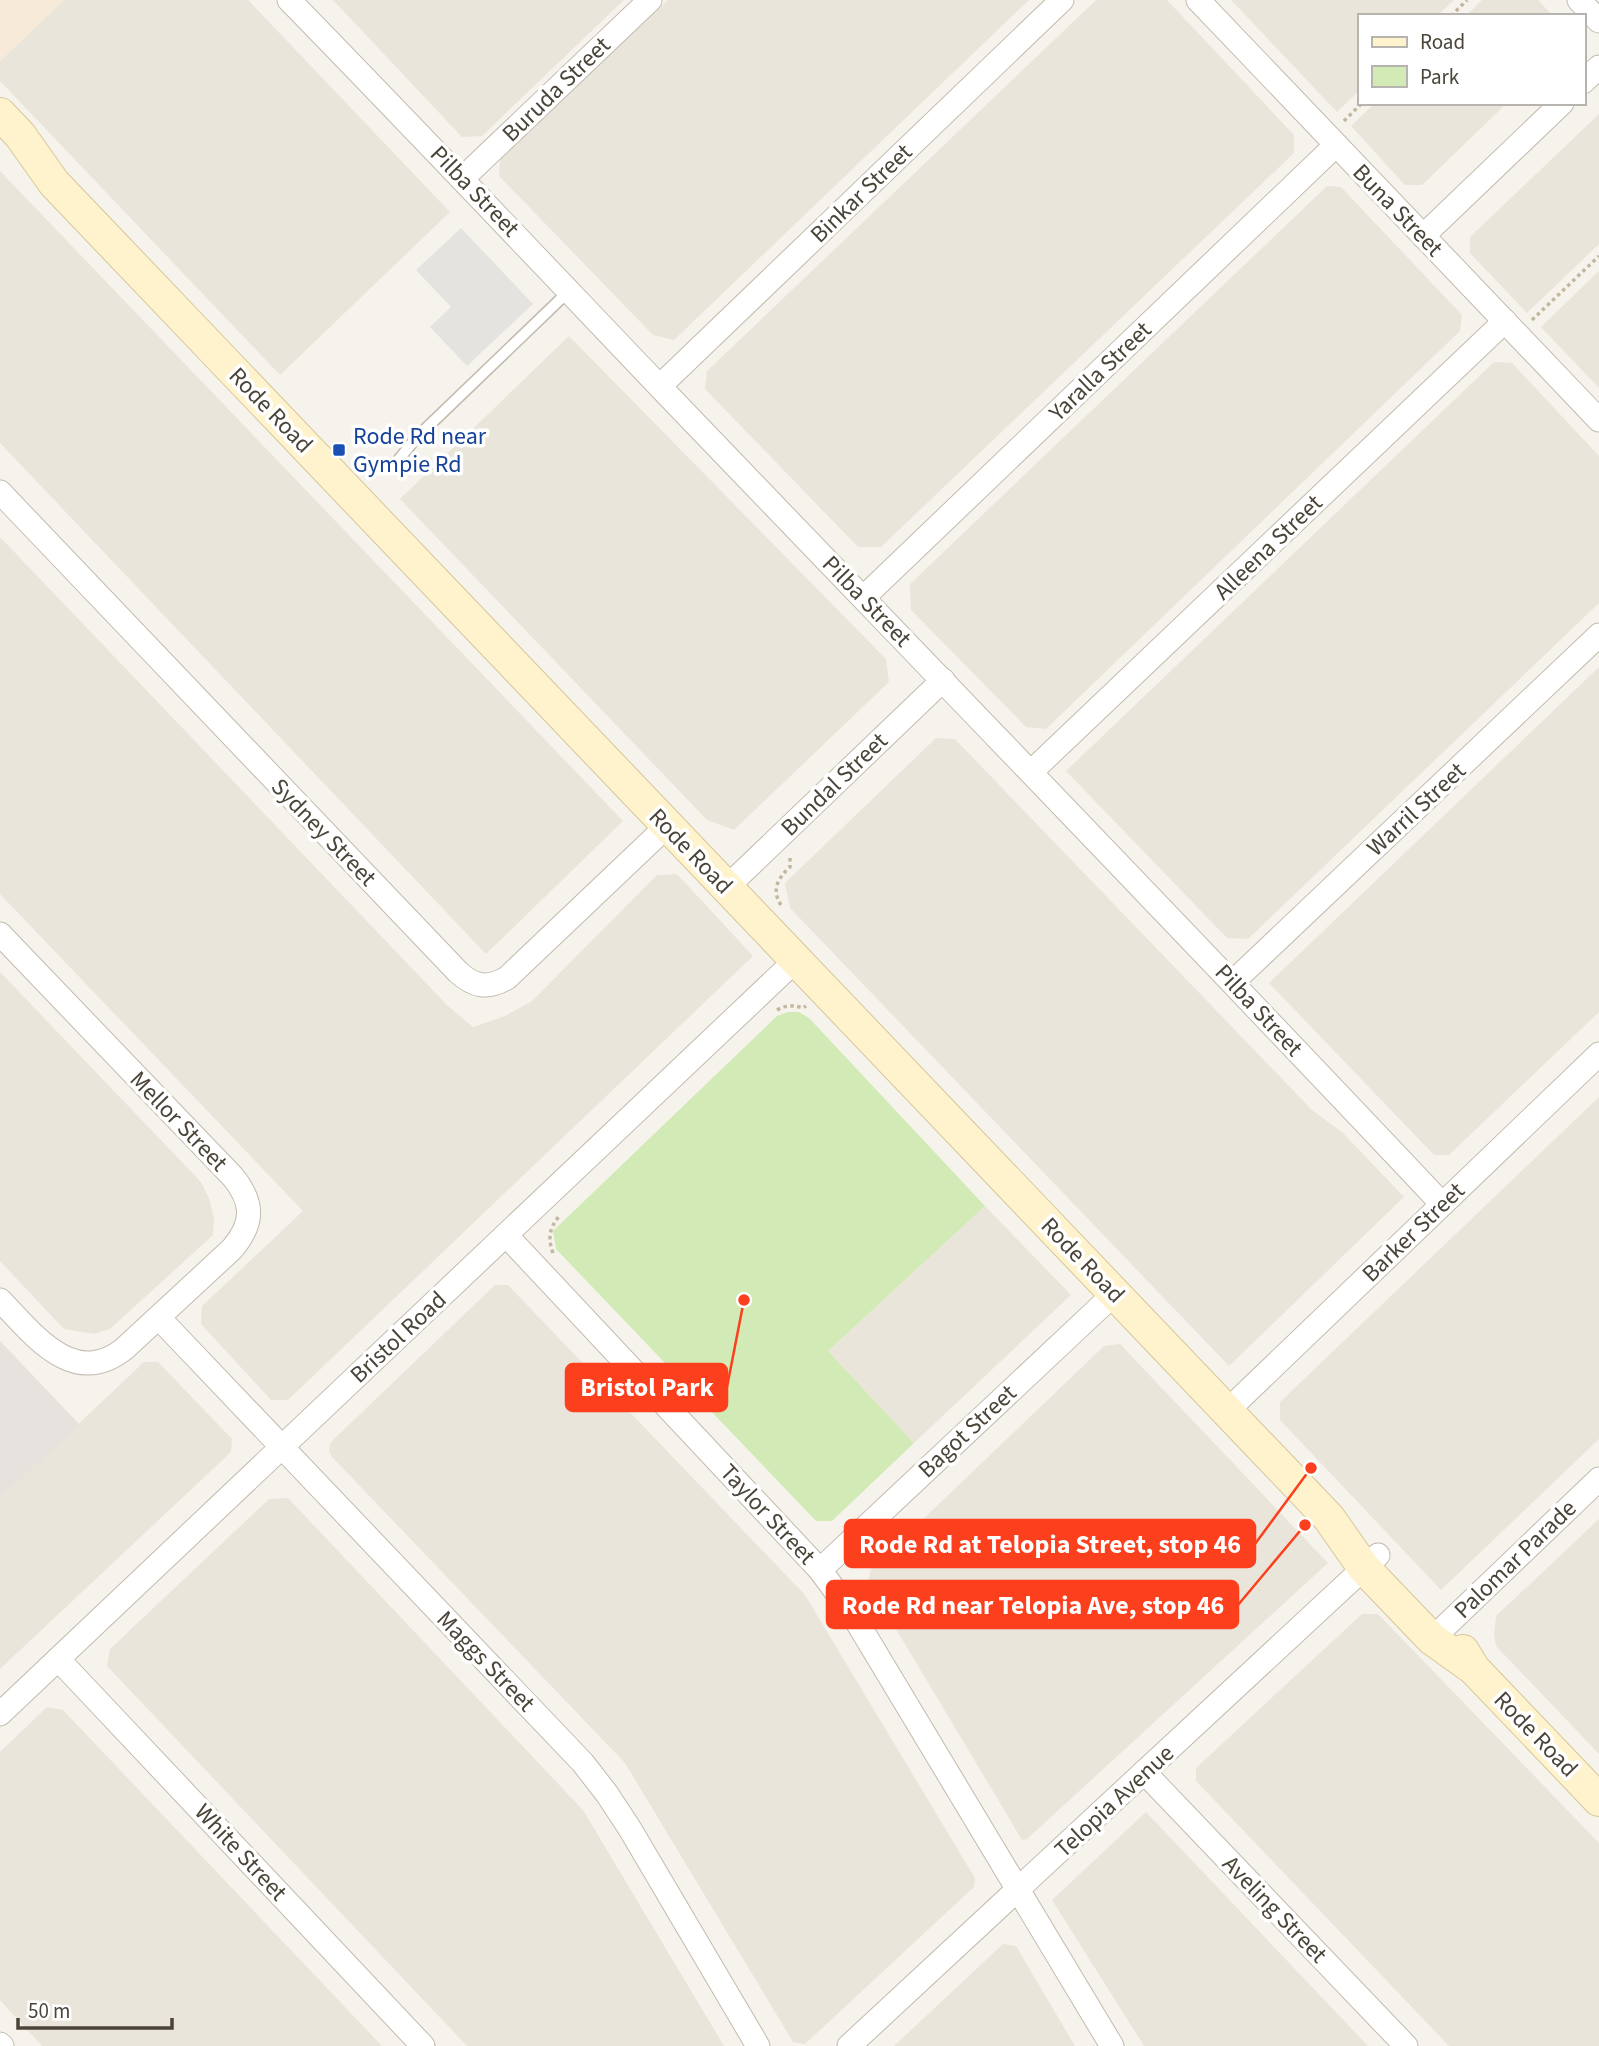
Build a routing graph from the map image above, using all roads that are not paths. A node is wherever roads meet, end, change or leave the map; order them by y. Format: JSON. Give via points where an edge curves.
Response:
{"nodes":[{"id":1,"x":289,"y":0,"type":"edge"},
{"id":2,"x":650,"y":0,"type":"edge"},
{"id":3,"x":1062,"y":0,"type":"edge"},
{"id":4,"x":1198,"y":0,"type":"edge"},
{"id":5,"x":1579,"y":0,"type":"edge"},
{"id":6,"x":1599,"y":21,"type":"edge"},
{"id":7,"x":1599,"y":67,"type":"edge"},
{"id":8,"x":1585,"y":80,"type":"edge"},
{"id":9,"x":1560,"y":105,"type":"edge"},
{"id":10,"x":0,"y":114,"type":"edge"},
{"id":11,"x":1332,"y":141,"type":"junction"},
{"id":12,"x":0,"y":146,"type":"edge"},
{"id":13,"x":463,"y":178,"type":"junction"},
{"id":14,"x":54,"y":183,"type":"junction"},
{"id":15,"x":1423,"y":236,"type":"junction"},
{"id":16,"x":569,"y":290,"type":"junction"},
{"id":17,"x":1511,"y":327,"type":"junction"},
{"id":18,"x":660,"y":386,"type":"junction"},
{"id":19,"x":1599,"y":420,"type":"edge"},
{"id":20,"x":396,"y":463,"type":"dead end"},
{"id":21,"x":0,"y":492,"type":"edge"},
{"id":22,"x":864,"y":597,"type":"junction"},
{"id":23,"x":1599,"y":635,"type":"edge"},
{"id":24,"x":943,"y":680,"type":"junction"},
{"id":25,"x":1031,"y":772,"type":"junction"},
{"id":26,"x":667,"y":826,"type":"junction"},
{"id":27,"x":726,"y":888,"type":"junction"},
{"id":28,"x":0,"y":933,"type":"edge"},
{"id":29,"x":796,"y":960,"type":"junction"},
{"id":30,"x":1233,"y":982,"type":"junction"},
{"id":31,"x":1599,"y":1054,"type":"edge"},
{"id":32,"x":1442,"y":1204,"type":"junction"},
{"id":33,"x":506,"y":1235,"type":"junction"},
{"id":34,"x":1115,"y":1293,"type":"junction"},
{"id":35,"x":0,"y":1300,"type":"edge"},
{"id":36,"x":159,"y":1318,"type":"junction"},
{"id":37,"x":1227,"y":1411,"type":"junction"},
{"id":38,"x":281,"y":1447,"type":"junction"},
{"id":39,"x":1599,"y":1479,"type":"edge"},
{"id":40,"x":1371,"y":1562,"type":"junction"},
{"id":41,"x":820,"y":1570,"type":"junction"},
{"id":42,"x":1439,"y":1632,"type":"junction"},
{"id":43,"x":58,"y":1659,"type":"junction"},
{"id":44,"x":0,"y":1714,"type":"edge"},
{"id":45,"x":1144,"y":1772,"type":"junction"},
{"id":46,"x":1599,"y":1800,"type":"edge"},
{"id":47,"x":1017,"y":1891,"type":"junction"},
{"id":48,"x":423,"y":2046,"type":"edge"},
{"id":49,"x":758,"y":2046,"type":"edge"},
{"id":50,"x":849,"y":2046,"type":"edge"},
{"id":51,"x":1112,"y":2046,"type":"edge"},
{"id":52,"x":1406,"y":2046,"type":"edge"}],
"edges":[{"from":1,"to":13,"type":"street","name":"Pilba Street"},
{"from":2,"to":13,"type":"street","name":"Buruda Street"},
{"from":3,"to":18,"type":"street","name":"Binkar Street"},
{"from":4,"to":11,"type":"street","name":"Buna Street"},
{"from":5,"to":6,"type":"street"},
{"from":7,"to":8,"type":"street"},
{"from":9,"to":15,"type":"street"},
{"from":10,"to":14,"type":"main road","name":"Rode Road"},
{"from":11,"to":15,"type":"street","name":"Buna Street"},
{"from":11,"to":22,"type":"street","name":"Yaralla Street"},
{"from":12,"to":14,"type":"main road","name":"Rode Road"},
{"from":13,"to":16,"type":"street","name":"Pilba Street"},
{"from":14,"to":26,"type":"main road","name":"Rode Road"},
{"from":15,"to":17,"type":"street","name":"Buna Street"},
{"from":16,"to":18,"type":"street","name":"Pilba Street"},
{"from":16,"to":20,"type":"lane","via":[[416,438]]},
{"from":17,"to":19,"type":"street","name":"Buna Street"},
{"from":17,"to":25,"type":"street","name":"Alleena Street"},
{"from":18,"to":22,"type":"street","name":"Pilba Street"},
{"from":21,"to":26,"type":"street","name":"Sydney Street","via":[[473,983],[490,985],[507,978]]},
{"from":22,"to":24,"type":"street","name":"Pilba Street"},
{"from":23,"to":30,"type":"street","name":"Warril Street"},
{"from":24,"to":25,"type":"street","name":"Pilba Street"},
{"from":24,"to":27,"type":"street","name":"Bundal Street"},
{"from":25,"to":30,"type":"street","name":"Pilba Street"},
{"from":26,"to":27,"type":"main road","name":"Rode Road"},
{"from":27,"to":29,"type":"main road","name":"Rode Road"},
{"from":28,"to":36,"type":"street","name":"Mellor Street","via":[[233,1177],[247,1198],[248,1218],[240,1238]]},
{"from":29,"to":33,"type":"street","name":"Bristol Road"},
{"from":29,"to":34,"type":"main road","name":"Rode Road"},
{"from":30,"to":32,"type":"street","name":"Pilba Street"},
{"from":31,"to":32,"type":"street","name":"Barker Street"},
{"from":32,"to":37,"type":"street","name":"Barker Street"},
{"from":33,"to":38,"type":"street","name":"Bristol Road"},
{"from":33,"to":41,"type":"street","name":"Taylor Street"},
{"from":34,"to":37,"type":"main road","name":"Rode Road"},
{"from":34,"to":41,"type":"street","name":"Bagot Street"},
{"from":35,"to":36,"type":"street","via":[[47,1347],[83,1362],[115,1356]]},
{"from":36,"to":38,"type":"street","name":"Maggs Street"},
{"from":37,"to":40,"type":"main road","name":"Rode Road"},
{"from":38,"to":43,"type":"street","name":"Bristol Road"},
{"from":38,"to":49,"type":"street","name":"Maggs Street","via":[[583,1763],[630,1829]]},
{"from":39,"to":42,"type":"street","name":"Palomar Parade"},
{"from":40,"to":42,"type":"main road","name":"Rode Road"},
{"from":40,"to":45,"type":"street","name":"Telopia Avenue"},
{"from":41,"to":47,"type":"street","name":"Taylor Street","via":[[851,1612]]},
{"from":42,"to":46,"type":"main road","name":"Rode Road"},
{"from":43,"to":44,"type":"street","name":"Bristol Road"},
{"from":43,"to":48,"type":"street","name":"White Street"},
{"from":45,"to":47,"type":"street","name":"Telopia Avenue"},
{"from":45,"to":52,"type":"street","name":"Aveling Street"},
{"from":47,"to":50,"type":"street","name":"Telopia Avenue"},
{"from":47,"to":51,"type":"street","name":"Taylor Street"}]}
